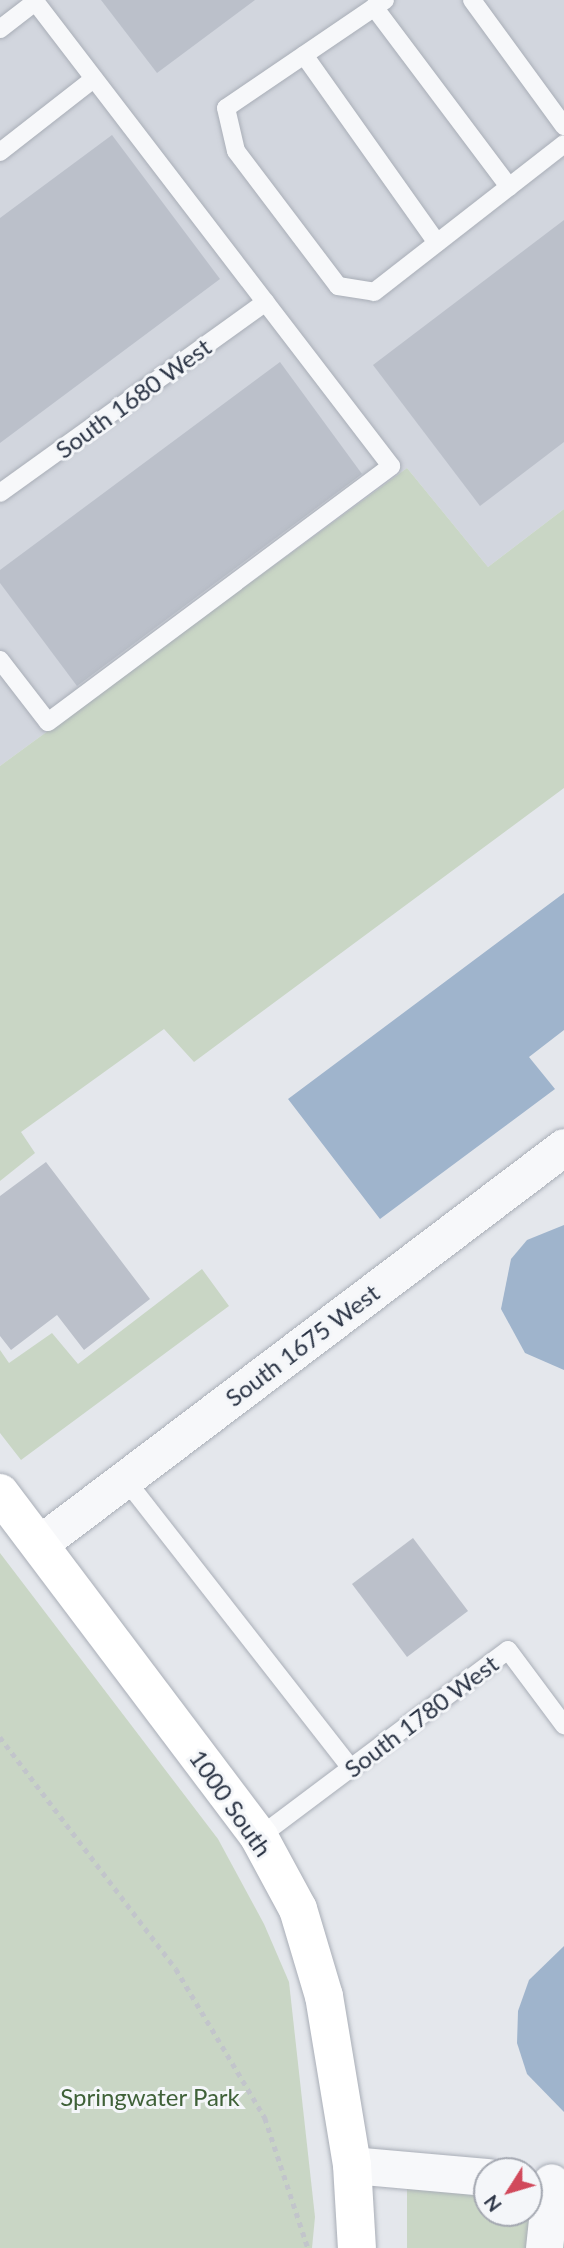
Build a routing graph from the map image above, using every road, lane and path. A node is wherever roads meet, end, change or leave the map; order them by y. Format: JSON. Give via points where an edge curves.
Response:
{"nodes":[{"id":1,"x":472,"y":0,"type":"edge"},
{"id":2,"x":34,"y":1,"type":"edge"},
{"id":3,"x":379,"y":4,"type":"edge"},
{"id":4,"x":0,"y":29,"type":"edge"},
{"id":5,"x":304,"y":55,"type":"junction"},
{"id":6,"x":92,"y":80,"type":"junction"},
{"id":7,"x":564,"y":126,"type":"edge"},
{"id":8,"x":564,"y":144,"type":"edge"},
{"id":9,"x":0,"y":152,"type":"edge"},
{"id":10,"x":509,"y":187,"type":"junction"},
{"id":11,"x":437,"y":243,"type":"junction"},
{"id":12,"x":266,"y":302,"type":"junction"},
{"id":13,"x":0,"y":493,"type":"edge"},
{"id":14,"x":0,"y":660,"type":"edge"},
{"id":15,"x":564,"y":1147,"type":"edge"},
{"id":16,"x":125,"y":1479,"type":"junction"},
{"id":17,"x":0,"y":1493,"type":"edge"},
{"id":18,"x":39,"y":1544,"type":"junction"},
{"id":19,"x":564,"y":1724,"type":"edge"},
{"id":20,"x":0,"y":1737,"type":"edge"},
{"id":21,"x":351,"y":1768,"type":"junction"},
{"id":22,"x":259,"y":1837,"type":"junction"},
{"id":23,"x":352,"y":2165,"type":"junction"},
{"id":24,"x":473,"y":2176,"type":"edge"},
{"id":25,"x":548,"y":2182,"type":"edge"},
{"id":26,"x":308,"y":2248,"type":"edge"},
{"id":27,"x":357,"y":2248,"type":"edge"},
{"id":28,"x":544,"y":2248,"type":"edge"}],
"edges":[{"from":1,"to":7,"type":"lane"},
{"from":2,"to":4,"type":"lane"},
{"from":2,"to":6,"type":"lane"},
{"from":3,"to":5,"type":"lane"},
{"from":3,"to":10,"type":"lane"},
{"from":5,"to":11,"type":"lane"},
{"from":5,"to":11,"type":"lane","via":[[226,108],[236,151],[338,286],[374,292]]},
{"from":6,"to":9,"type":"lane"},
{"from":6,"to":12,"type":"lane"},
{"from":8,"to":10,"type":"lane"},
{"from":10,"to":11,"type":"lane"},
{"from":12,"to":13,"type":"lane","name":"South 1680 West"},
{"from":12,"to":14,"type":"lane","via":[[391,466],[48,722]]},
{"from":15,"to":16,"type":"street","name":"South 1675 West"},
{"from":16,"to":18,"type":"street","name":"South 1675 West"},
{"from":16,"to":21,"type":"lane"},
{"from":17,"to":18,"type":"street","name":"1000 South"},
{"from":18,"to":22,"type":"street","name":"1000 South"},
{"from":19,"to":21,"type":"lane","name":"South 1780 West","via":[[508,1650]]},
{"from":20,"to":26,"type":"path","via":[[190,1992],[265,2118]]},
{"from":21,"to":22,"type":"lane","name":"South 1780 West"},
{"from":22,"to":23,"type":"street","name":"1000 South","via":[[298,1909],[324,1996]]},
{"from":23,"to":24,"type":"street"},
{"from":23,"to":27,"type":"street","name":"1000 South"},
{"from":25,"to":28,"type":"street"}]}
